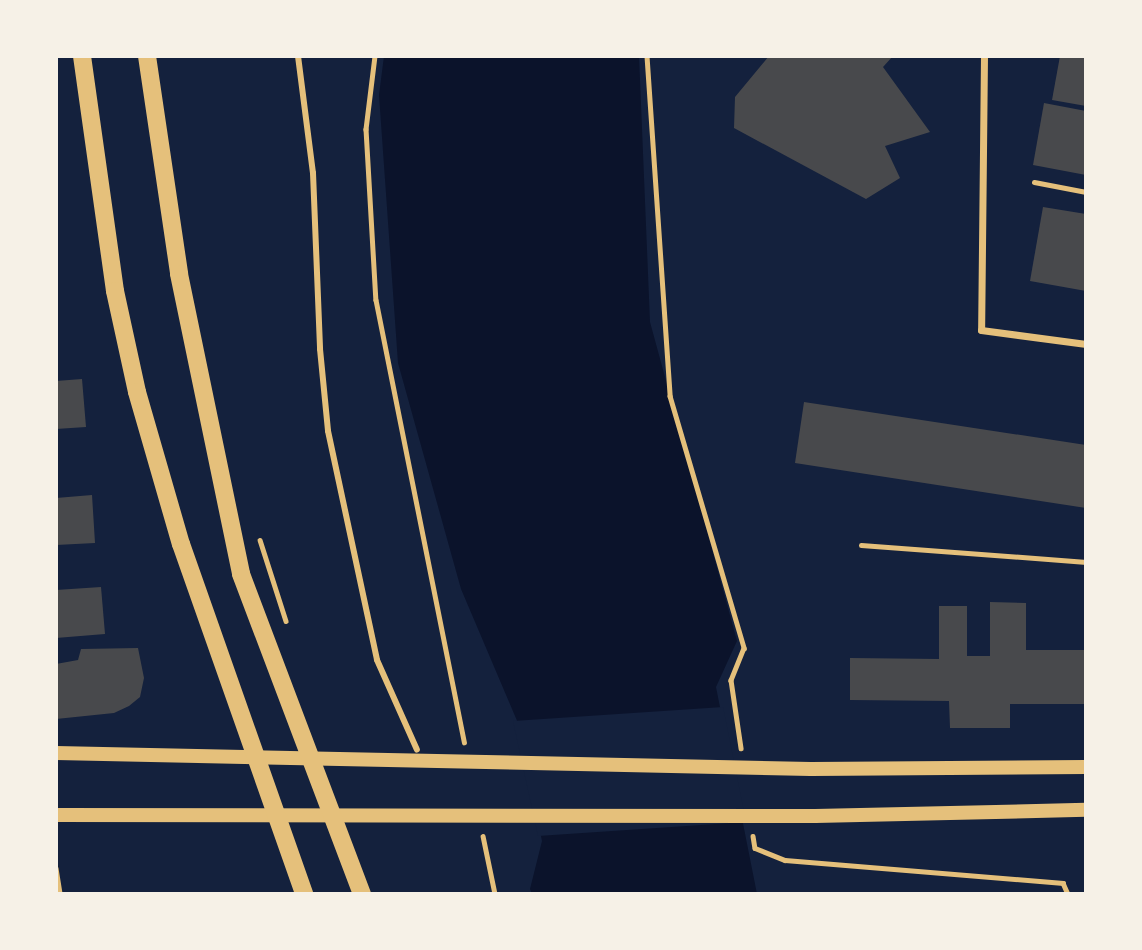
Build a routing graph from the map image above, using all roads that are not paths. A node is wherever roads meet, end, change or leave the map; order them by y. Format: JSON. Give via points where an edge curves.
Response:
{"nodes":[{"id":1,"x":82,"y":56,"type":"edge"},
{"id":2,"x":146,"y":56,"type":"edge"},
{"id":3,"x":298,"y":56,"type":"edge"},
{"id":4,"x":984,"y":56,"type":"edge"},
{"id":5,"x":1034,"y":182,"type":"dead end"},
{"id":6,"x":1086,"y":192,"type":"edge"},
{"id":7,"x":1086,"y":344,"type":"edge"},
{"id":8,"x":861,"y":545,"type":"dead end"},
{"id":9,"x":1086,"y":562,"type":"edge"},
{"id":10,"x":417,"y":750,"type":"dead end"},
{"id":11,"x":56,"y":752,"type":"edge"},
{"id":12,"x":310,"y":758,"type":"junction"},
{"id":13,"x":255,"y":759,"type":"junction"},
{"id":14,"x":1086,"y":768,"type":"edge"},
{"id":15,"x":1086,"y":810,"type":"edge"},
{"id":16,"x":273,"y":814,"type":"junction"},
{"id":17,"x":333,"y":814,"type":"junction"},
{"id":18,"x":56,"y":815,"type":"edge"},
{"id":19,"x":304,"y":894,"type":"edge"},
{"id":20,"x":362,"y":894,"type":"edge"}],
"edges":[{"from":1,"to":13,"type":"main road","via":[[115,291],[137,392],[181,544]]},
{"from":2,"to":12,"type":"main road","via":[[178,274],[241,575]]},
{"from":3,"to":10,"type":"street","via":[[313,173],[328,431],[377,660]]},
{"from":4,"to":7,"type":"street","via":[[981,330]]},
{"from":5,"to":6,"type":"lane"},
{"from":8,"to":9,"type":"lane"},
{"from":11,"to":13,"type":"main road"},
{"from":12,"to":13,"type":"main road"},
{"from":12,"to":14,"type":"main road","via":[[811,769]]},
{"from":12,"to":17,"type":"main road"},
{"from":13,"to":16,"type":"main road"},
{"from":15,"to":17,"type":"main road","via":[[816,816]]},
{"from":16,"to":17,"type":"main road"},
{"from":16,"to":18,"type":"main road"},
{"from":16,"to":19,"type":"main road"},
{"from":17,"to":20,"type":"main road"}]}
